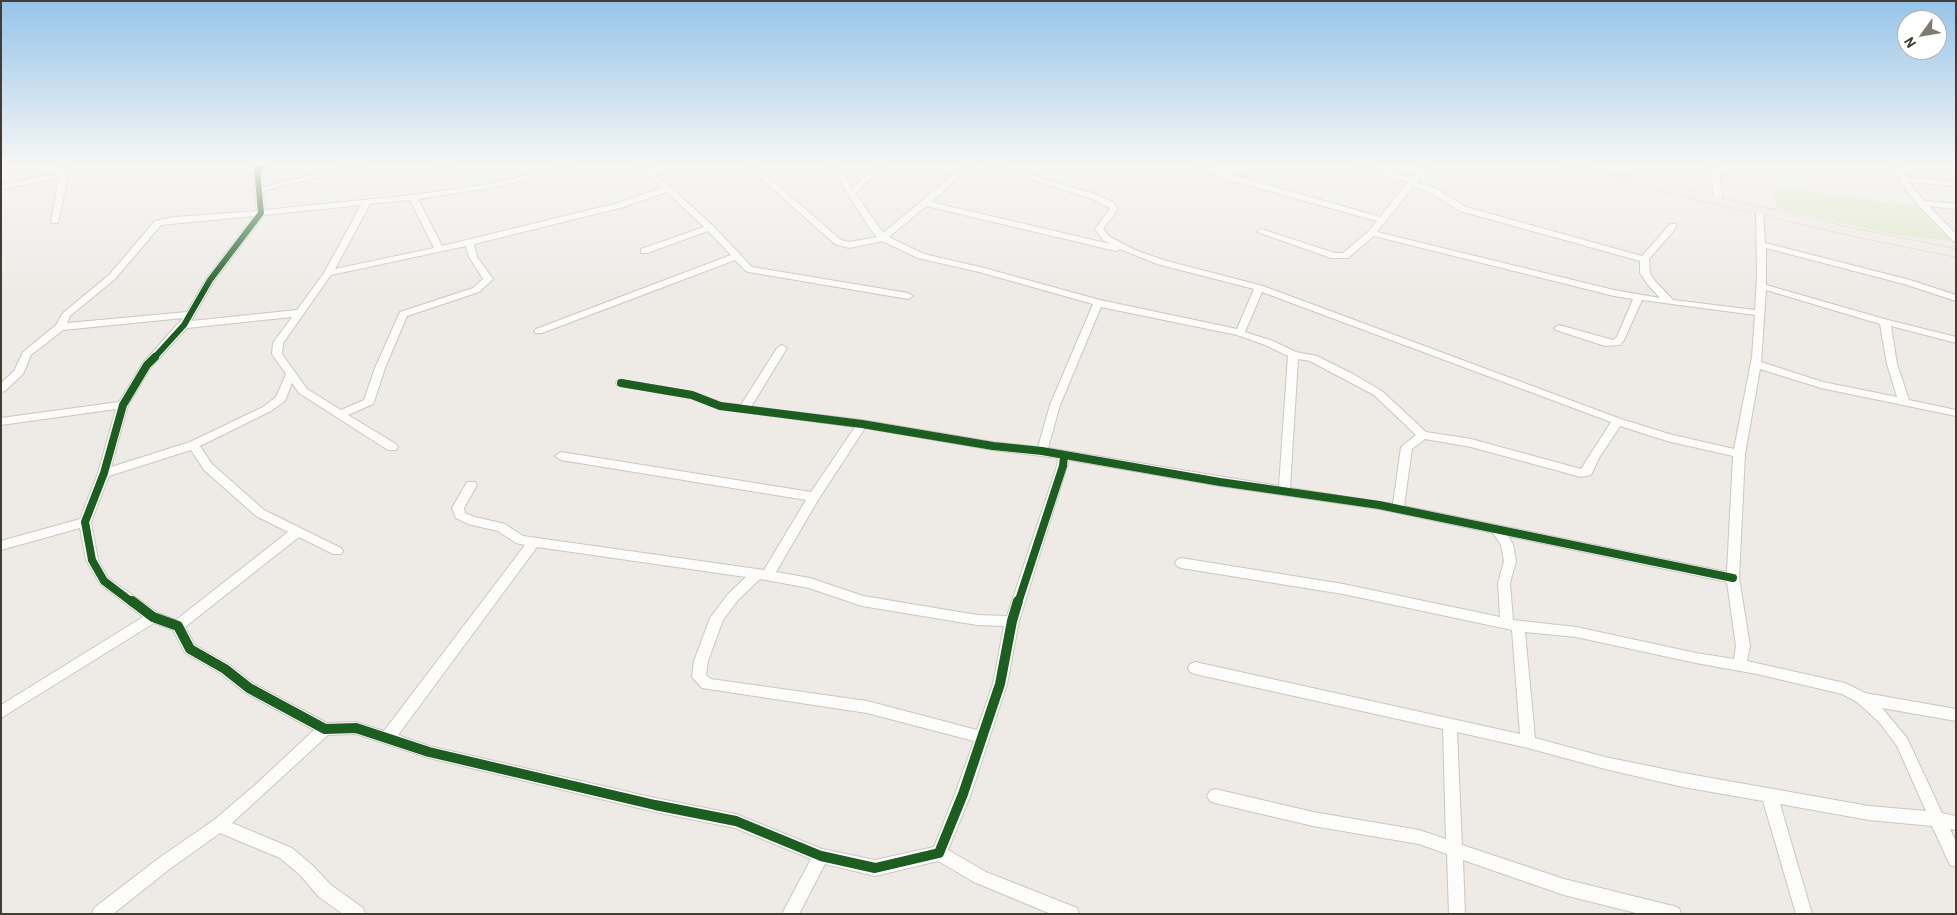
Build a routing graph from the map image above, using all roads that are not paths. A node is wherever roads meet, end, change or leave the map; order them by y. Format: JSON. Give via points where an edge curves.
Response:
{"nodes":[{"id":1,"x":57,"y":209,"type":"edge"},
{"id":2,"x":261,"y":209,"type":"edge"},
{"id":3,"x":306,"y":209,"type":"edge"},
{"id":4,"x":363,"y":209,"type":"edge"},
{"id":5,"x":419,"y":209,"type":"edge"},
{"id":6,"x":606,"y":209,"type":"edge"},
{"id":7,"x":690,"y":209,"type":"edge"},
{"id":8,"x":800,"y":209,"type":"edge"},
{"id":9,"x":862,"y":209,"type":"edge"},
{"id":10,"x":918,"y":209,"type":"edge"},
{"id":11,"x":949,"y":209,"type":"edge"},
{"id":12,"x":1114,"y":209,"type":"edge"},
{"id":13,"x":1342,"y":209,"type":"edge"},
{"id":14,"x":1392,"y":209,"type":"edge"},
{"id":15,"x":1463,"y":209,"type":"edge"},
{"id":16,"x":1754,"y":209,"type":"edge"},
{"id":17,"x":1927,"y":209,"type":"edge"},
{"id":18,"x":1760,"y":210,"type":"junction"},
{"id":19,"x":261,"y":213,"type":"junction"},
{"id":20,"x":1383,"y":220,"type":"junction"},
{"id":21,"x":55,"y":221,"type":"dead end"},
{"id":22,"x":1673,"y":226,"type":"dead end"},
{"id":23,"x":710,"y":228,"type":"junction"},
{"id":24,"x":1261,"y":232,"type":"dead end"},
{"id":25,"x":1372,"y":233,"type":"junction"},
{"id":26,"x":883,"y":238,"type":"junction"},
{"id":27,"x":1956,"y":239,"type":"edge"},
{"id":28,"x":469,"y":243,"type":"junction"},
{"id":29,"x":1760,"y":244,"type":"junction"},
{"id":30,"x":439,"y":249,"type":"junction"},
{"id":31,"x":644,"y":251,"type":"dead end"},
{"id":32,"x":1132,"y":252,"type":"junction"},
{"id":33,"x":1956,"y":253,"type":"edge"},
{"id":34,"x":735,"y":257,"type":"junction"},
{"id":35,"x":1644,"y":259,"type":"junction"},
{"id":36,"x":328,"y":273,"type":"junction"},
{"id":37,"x":1761,"y":286,"type":"junction"},
{"id":38,"x":1260,"y":288,"type":"junction"},
{"id":39,"x":908,"y":296,"type":"dead end"},
{"id":40,"x":1638,"y":298,"type":"junction"},
{"id":41,"x":1956,"y":298,"type":"edge"},
{"id":42,"x":1670,"y":302,"type":"junction"},
{"id":43,"x":1098,"y":303,"type":"junction"},
{"id":44,"x":298,"y":313,"type":"junction"},
{"id":45,"x":1760,"y":313,"type":"junction"},
{"id":46,"x":191,"y":314,"type":"junction"},
{"id":47,"x":1885,"y":322,"type":"junction"},
{"id":48,"x":184,"y":324,"type":"junction"},
{"id":49,"x":60,"y":327,"type":"junction"},
{"id":50,"x":1559,"y":328,"type":"dead end"},
{"id":51,"x":539,"y":331,"type":"dead end"},
{"id":52,"x":1240,"y":333,"type":"junction"},
{"id":53,"x":1956,"y":340,"type":"edge"},
{"id":54,"x":782,"y":348,"type":"dead end"},
{"id":55,"x":1293,"y":355,"type":"junction"},
{"id":56,"x":1756,"y":364,"type":"junction"},
{"id":57,"x":292,"y":374,"type":"junction"},
{"id":58,"x":621,"y":383,"type":"dead end"},
{"id":59,"x":1,"y":389,"type":"edge"},
{"id":60,"x":1904,"y":402,"type":"junction"},
{"id":61,"x":123,"y":405,"type":"junction"},
{"id":62,"x":745,"y":408,"type":"junction"},
{"id":63,"x":1956,"y":413,"type":"edge"},
{"id":64,"x":340,"y":414,"type":"junction"},
{"id":65,"x":1617,"y":421,"type":"junction"},
{"id":66,"x":1,"y":422,"type":"edge"},
{"id":67,"x":862,"y":424,"type":"junction"},
{"id":68,"x":1423,"y":435,"type":"junction"},
{"id":69,"x":194,"y":444,"type":"junction"},
{"id":70,"x":392,"y":447,"type":"dead end"},
{"id":71,"x":1042,"y":451,"type":"junction"},
{"id":72,"x":1739,"y":454,"type":"junction"},
{"id":73,"x":562,"y":456,"type":"dead end"},
{"id":74,"x":1064,"y":456,"type":"junction"},
{"id":75,"x":104,"y":473,"type":"junction"},
{"id":76,"x":471,"y":486,"type":"dead end"},
{"id":77,"x":1284,"y":491,"type":"junction"},
{"id":78,"x":814,"y":497,"type":"junction"},
{"id":79,"x":1398,"y":510,"type":"junction"},
{"id":80,"x":85,"y":522,"type":"junction"},
{"id":81,"x":1498,"y":531,"type":"junction"},
{"id":82,"x":297,"y":532,"type":"junction"},
{"id":83,"x":534,"y":542,"type":"junction"},
{"id":84,"x":1,"y":546,"type":"edge"},
{"id":85,"x":337,"y":551,"type":"dead end"},
{"id":86,"x":1181,"y":563,"type":"dead end"},
{"id":87,"x":762,"y":575,"type":"junction"},
{"id":88,"x":1733,"y":578,"type":"junction"},
{"id":89,"x":153,"y":617,"type":"junction"},
{"id":90,"x":1012,"y":621,"type":"junction"},
{"id":91,"x":1512,"y":624,"type":"junction"},
{"id":92,"x":178,"y":626,"type":"junction"},
{"id":93,"x":1739,"y":665,"type":"junction"},
{"id":94,"x":1195,"y":668,"type":"dead end"},
{"id":95,"x":1862,"y":698,"type":"junction"},
{"id":96,"x":4,"y":707,"type":"edge"},
{"id":97,"x":1956,"y":715,"type":"edge"},
{"id":98,"x":1450,"y":724,"type":"junction"},
{"id":99,"x":325,"y":729,"type":"junction"},
{"id":100,"x":388,"y":737,"type":"junction"},
{"id":101,"x":982,"y":737,"type":"junction"},
{"id":102,"x":1528,"y":742,"type":"junction"},
{"id":103,"x":1769,"y":794,"type":"junction"},
{"id":104,"x":1215,"y":796,"type":"dead end"},
{"id":105,"x":1937,"y":819,"type":"junction"},
{"id":106,"x":1956,"y":823,"type":"edge"},
{"id":107,"x":219,"y":825,"type":"junction"},
{"id":108,"x":1456,"y":849,"type":"junction"},
{"id":109,"x":939,"y":853,"type":"junction"},
{"id":110,"x":821,"y":856,"type":"junction"},
{"id":111,"x":1956,"y":860,"type":"edge"},
{"id":112,"x":100,"y":914,"type":"edge"},
{"id":113,"x":357,"y":914,"type":"edge"},
{"id":114,"x":790,"y":914,"type":"edge"},
{"id":115,"x":1071,"y":914,"type":"edge"},
{"id":116,"x":1457,"y":914,"type":"edge"},
{"id":117,"x":1672,"y":914,"type":"edge"},
{"id":118,"x":1804,"y":914,"type":"edge"}],
"edges":[{"from":1,"to":21,"type":"street"},
{"from":2,"to":19,"type":"street"},
{"from":3,"to":19,"type":"street"},
{"from":4,"to":36,"type":"street"},
{"from":5,"to":30,"type":"street"},
{"from":6,"to":28,"type":"street"},
{"from":7,"to":23,"type":"street"},
{"from":8,"to":26,"type":"street","via":[[838,242],[858,245]]},
{"from":9,"to":26,"type":"street"},
{"from":10,"to":26,"type":"street"},
{"from":11,"to":32,"type":"street"},
{"from":12,"to":32,"type":"street","via":[[1099,229],[1107,239]]},
{"from":13,"to":20,"type":"street"},
{"from":14,"to":20,"type":"street"},
{"from":15,"to":35,"type":"street"},
{"from":16,"to":18,"type":"main road"},
{"from":17,"to":27,"type":"street"},
{"from":18,"to":29,"type":"street"},
{"from":18,"to":33,"type":"main road"},
{"from":19,"to":46,"type":"street","via":[[210,280]]},
{"from":19,"to":49,"type":"street","via":[[158,223],[112,277],[66,315]]},
{"from":20,"to":25,"type":"street"},
{"from":22,"to":35,"type":"street"},
{"from":23,"to":31,"type":"street"},
{"from":23,"to":34,"type":"street"},
{"from":24,"to":25,"type":"street","via":[[1334,256],[1345,256]]},
{"from":25,"to":40,"type":"street"},
{"from":26,"to":43,"type":"street","via":[[921,256]]},
{"from":28,"to":30,"type":"street"},
{"from":28,"to":64,"type":"street","via":[[472,257],[488,279],[476,290],[403,314],[369,402]]},
{"from":29,"to":37,"type":"street"},
{"from":29,"to":41,"type":"street"},
{"from":30,"to":36,"type":"street"},
{"from":32,"to":38,"type":"street"},
{"from":34,"to":39,"type":"street","via":[[749,270]]},
{"from":34,"to":51,"type":"street"},
{"from":35,"to":42,"type":"street","via":[[1645,273]]},
{"from":36,"to":44,"type":"street"},
{"from":37,"to":45,"type":"street"},
{"from":37,"to":47,"type":"street"},
{"from":38,"to":52,"type":"street"},
{"from":38,"to":65,"type":"street"},
{"from":40,"to":42,"type":"street"},
{"from":40,"to":50,"type":"street","via":[[1616,343],[1609,344]]},
{"from":42,"to":45,"type":"street"},
{"from":43,"to":52,"type":"street"},
{"from":43,"to":71,"type":"street","via":[[1055,405]]},
{"from":44,"to":48,"type":"street"},
{"from":44,"to":57,"type":"street","via":[[278,343],[277,354]]},
{"from":45,"to":56,"type":"street"},
{"from":46,"to":48,"type":"street"},
{"from":46,"to":49,"type":"street"},
{"from":47,"to":53,"type":"street"},
{"from":47,"to":60,"type":"street","via":[[1892,364]]},
{"from":48,"to":61,"type":"street","via":[[147,365]]},
{"from":49,"to":59,"type":"street","via":[[27,354],[19,372]]},
{"from":52,"to":55,"type":"street"},
{"from":54,"to":62,"type":"street"},
{"from":55,"to":68,"type":"street","via":[[1313,358],[1378,393]]},
{"from":55,"to":77,"type":"street"},
{"from":56,"to":60,"type":"street","via":[[1821,385]]},
{"from":56,"to":72,"type":"street"},
{"from":57,"to":64,"type":"street","via":[[303,391]]},
{"from":57,"to":69,"type":"street","via":[[280,399],[274,404]]},
{"from":58,"to":62,"type":"street","via":[[692,395],[720,406]]},
{"from":60,"to":63,"type":"street"},
{"from":61,"to":66,"type":"street"},
{"from":61,"to":75,"type":"street"},
{"from":62,"to":67,"type":"street"},
{"from":64,"to":70,"type":"street"},
{"from":65,"to":68,"type":"street","via":[[1587,472],[1581,473],[1471,443]]},
{"from":65,"to":72,"type":"street"},
{"from":67,"to":71,"type":"street"},
{"from":67,"to":78,"type":"street"},
{"from":68,"to":79,"type":"street","via":[[1406,446]]},
{"from":69,"to":75,"type":"street"},
{"from":69,"to":82,"type":"street","via":[[208,467],[260,513]]},
{"from":71,"to":74,"type":"street"},
{"from":72,"to":88,"type":"street"},
{"from":73,"to":78,"type":"street"},
{"from":74,"to":77,"type":"street"},
{"from":74,"to":90,"type":"street"},
{"from":75,"to":80,"type":"street"},
{"from":76,"to":83,"type":"street","via":[[458,508],[460,515],[501,527],[520,540]]},
{"from":77,"to":79,"type":"street"},
{"from":78,"to":87,"type":"street"},
{"from":79,"to":81,"type":"street"},
{"from":80,"to":84,"type":"street"},
{"from":80,"to":89,"type":"street","via":[[92,560],[104,581]]},
{"from":81,"to":88,"type":"street"},
{"from":81,"to":91,"type":"street","via":[[1507,544],[1510,561],[1504,583]]},
{"from":82,"to":85,"type":"street"},
{"from":82,"to":92,"type":"street"},
{"from":83,"to":87,"type":"street"},
{"from":83,"to":100,"type":"street"},
{"from":86,"to":91,"type":"street","via":[[1343,589]]},
{"from":87,"to":90,"type":"street","via":[[810,583],[862,601],[977,620]]},
{"from":87,"to":101,"type":"street","via":[[734,597],[717,618],[701,661],[699,677],[707,684],[867,707]]},
{"from":88,"to":93,"type":"street","via":[[1743,646]]},
{"from":89,"to":92,"type":"street"},
{"from":89,"to":96,"type":"street"},
{"from":90,"to":101,"type":"street","via":[[1000,684]]},
{"from":91,"to":93,"type":"street","via":[[1576,632]]},
{"from":91,"to":102,"type":"street"},
{"from":92,"to":99,"type":"street","via":[[190,649],[249,688]]},
{"from":93,"to":95,"type":"street","via":[[1844,689]]},
{"from":94,"to":98,"type":"street"},
{"from":95,"to":97,"type":"street"},
{"from":95,"to":105,"type":"street","via":[[1884,718],[1902,742]]},
{"from":98,"to":102,"type":"street"},
{"from":98,"to":108,"type":"street"},
{"from":99,"to":100,"type":"street","via":[[356,728]]},
{"from":99,"to":107,"type":"street"},
{"from":100,"to":110,"type":"street","via":[[429,752],[736,821]]},
{"from":101,"to":109,"type":"street"},
{"from":102,"to":103,"type":"street","via":[[1683,780]]},
{"from":103,"to":105,"type":"street","via":[[1869,812]]},
{"from":103,"to":118,"type":"street"},
{"from":104,"to":108,"type":"street","via":[[1313,819],[1419,837]]},
{"from":105,"to":106,"type":"street"},
{"from":105,"to":111,"type":"street"},
{"from":107,"to":112,"type":"street"},
{"from":107,"to":113,"type":"street","via":[[286,853],[325,891]]},
{"from":108,"to":116,"type":"street"},
{"from":108,"to":117,"type":"street","via":[[1564,887]]},
{"from":109,"to":110,"type":"street","via":[[875,868]]},
{"from":109,"to":115,"type":"street","via":[[980,877]]},
{"from":110,"to":114,"type":"street"}]}
